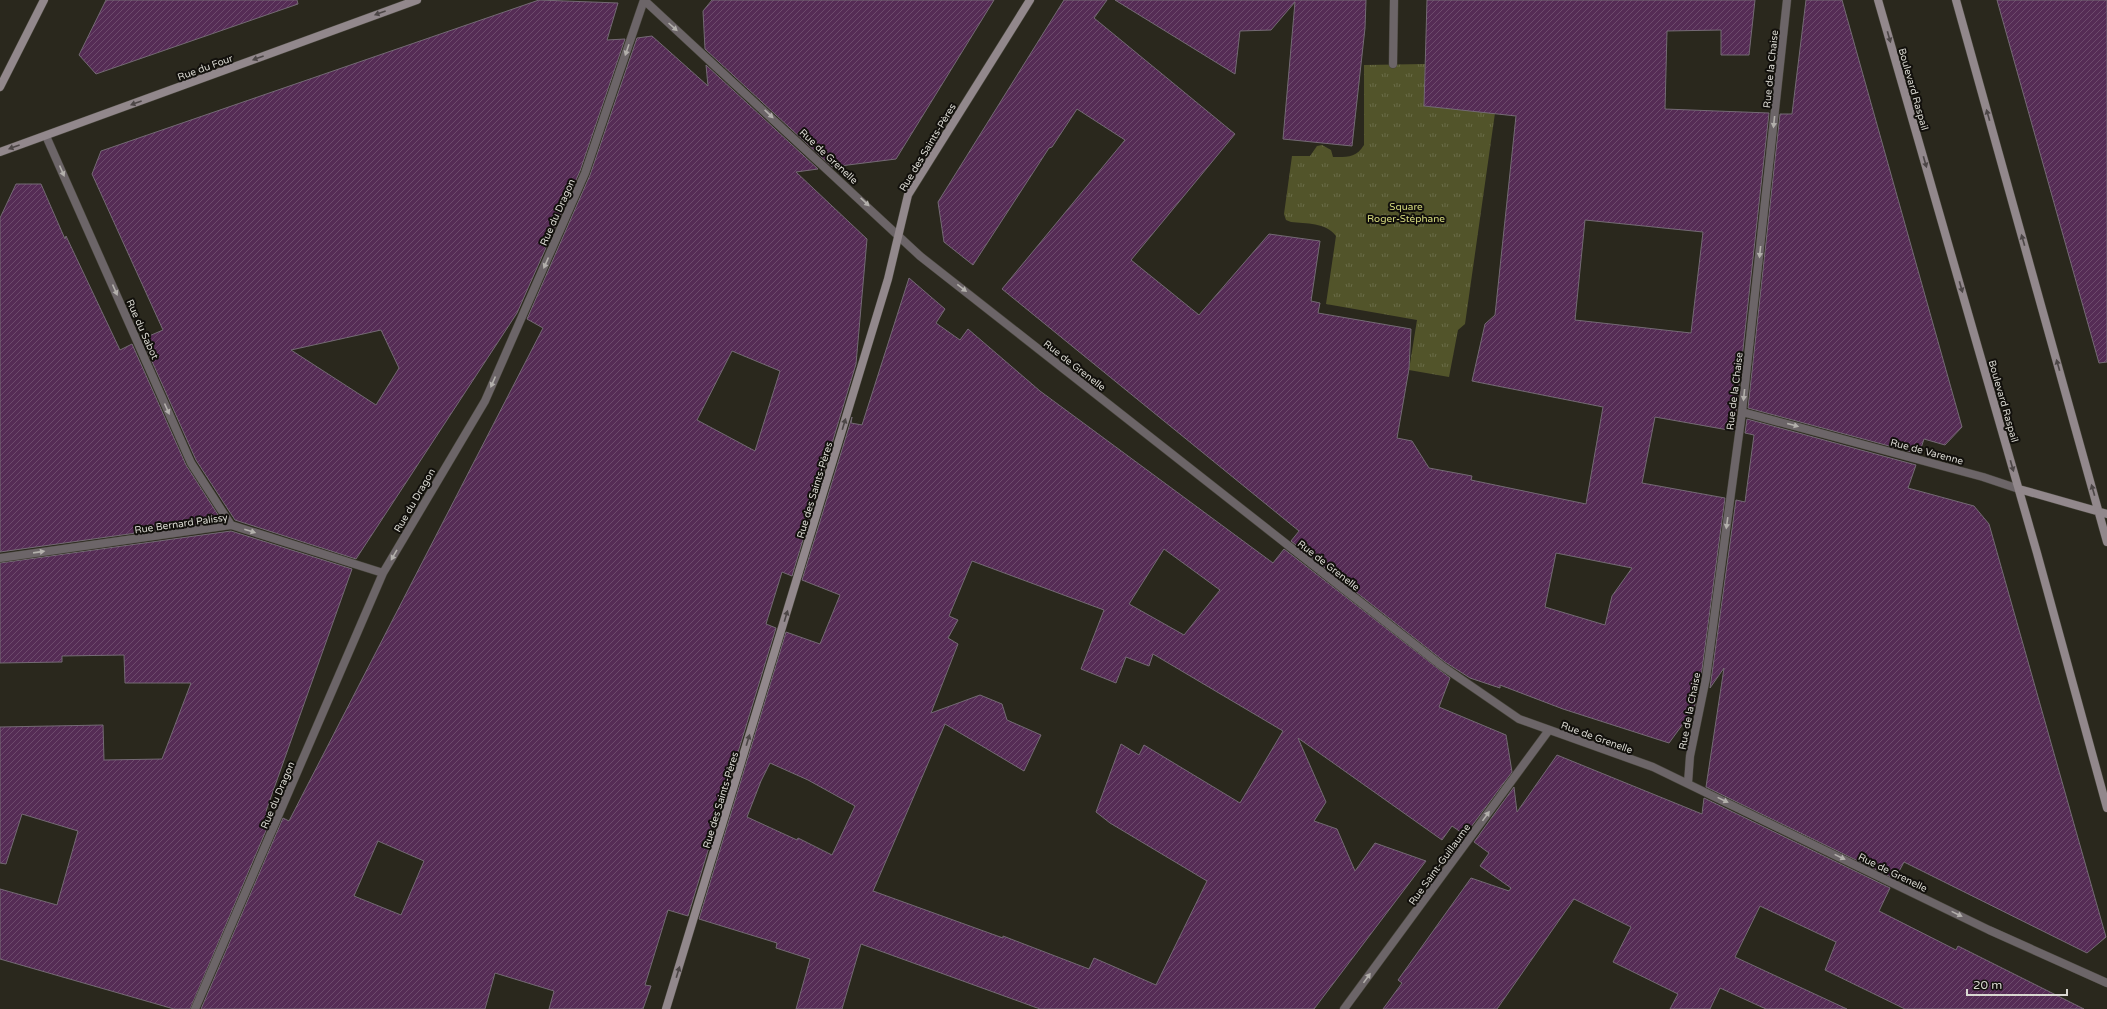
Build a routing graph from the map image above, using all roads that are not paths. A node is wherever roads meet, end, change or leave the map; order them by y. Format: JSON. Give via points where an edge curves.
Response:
{"nodes":[{"id":1,"x":44,"y":0,"type":"edge"},
{"id":2,"x":417,"y":0,"type":"edge"},
{"id":3,"x":644,"y":0,"type":"edge"},
{"id":4,"x":1030,"y":0,"type":"edge"},
{"id":5,"x":1394,"y":0,"type":"edge"},
{"id":6,"x":1787,"y":0,"type":"edge"},
{"id":7,"x":1878,"y":0,"type":"edge"},
{"id":8,"x":1956,"y":0,"type":"edge"},
{"id":9,"x":1393,"y":64,"type":"dead end"},
{"id":10,"x":0,"y":87,"type":"edge"},
{"id":11,"x":46,"y":136,"type":"junction"},
{"id":12,"x":0,"y":152,"type":"edge"},
{"id":13,"x":899,"y":234,"type":"junction"},
{"id":14,"x":1742,"y":412,"type":"junction"},
{"id":15,"x":2019,"y":489,"type":"junction"},
{"id":16,"x":2103,"y":512,"type":"edge"},
{"id":17,"x":231,"y":525,"type":"junction"},
{"id":18,"x":2107,"y":542,"type":"edge"},
{"id":19,"x":0,"y":558,"type":"edge"},
{"id":20,"x":383,"y":573,"type":"junction"},
{"id":21,"x":1549,"y":730,"type":"junction"},
{"id":22,"x":1688,"y":783,"type":"junction"},
{"id":23,"x":2107,"y":808,"type":"edge"},
{"id":24,"x":2107,"y":983,"type":"edge"},
{"id":25,"x":195,"y":1009,"type":"edge"},
{"id":26,"x":666,"y":1009,"type":"edge"},
{"id":27,"x":1344,"y":1009,"type":"edge"}],
"edges":[{"from":1,"to":10,"type":"street"},
{"from":2,"to":11,"type":"street","name":"Rue du Four","one_way":true},
{"from":3,"to":13,"type":"street","name":"Rue de Grenelle","one_way":true},
{"from":3,"to":20,"type":"street","name":"Rue du Dragon","one_way":true,"via":[[585,173],[485,401]]},
{"from":4,"to":13,"type":"street","name":"Rue des Saints-Pères","via":[[908,196]]},
{"from":5,"to":9,"type":"street"},
{"from":6,"to":14,"type":"street","name":"Rue de la Chaise","one_way":true},
{"from":7,"to":15,"type":"street","name":"Boulevard Raspail","one_way":true},
{"from":16,"to":8,"type":"street","one_way":true},
{"from":11,"to":12,"type":"street","name":"Rue du Four","one_way":true},
{"from":11,"to":17,"type":"street","name":"Rue du Sabot","one_way":true,"via":[[191,463]]},
{"from":13,"to":21,"type":"street","name":"Rue de Grenelle","one_way":true,"via":[[920,256],[1442,666],[1519,718]]},
{"from":26,"to":13,"type":"street","name":"Rue des Saints-Pères","one_way":true,"via":[[888,278]]},
{"from":14,"to":15,"type":"street","name":"Rue de Varenne","one_way":true},
{"from":14,"to":22,"type":"street","name":"Rue de la Chaise","one_way":true,"via":[[1706,678],[1690,756]]},
{"from":15,"to":16,"type":"street","name":"Rue de Varenne"},
{"from":15,"to":23,"type":"street","name":"Boulevard Raspail"},
{"from":16,"to":18,"type":"street"},
{"from":19,"to":17,"type":"street","name":"Rue Bernard Palissy","one_way":true},
{"from":17,"to":20,"type":"street","name":"Rue Bernard Palissy","one_way":true},
{"from":20,"to":25,"type":"street","name":"Rue du Dragon"},
{"from":21,"to":22,"type":"street","name":"Rue de Grenelle"},
{"from":27,"to":21,"type":"street","name":"Rue Saint-Guillaume","one_way":true},
{"from":22,"to":24,"type":"street","name":"Rue de Grenelle","one_way":true,"via":[[1989,930]]}]}
